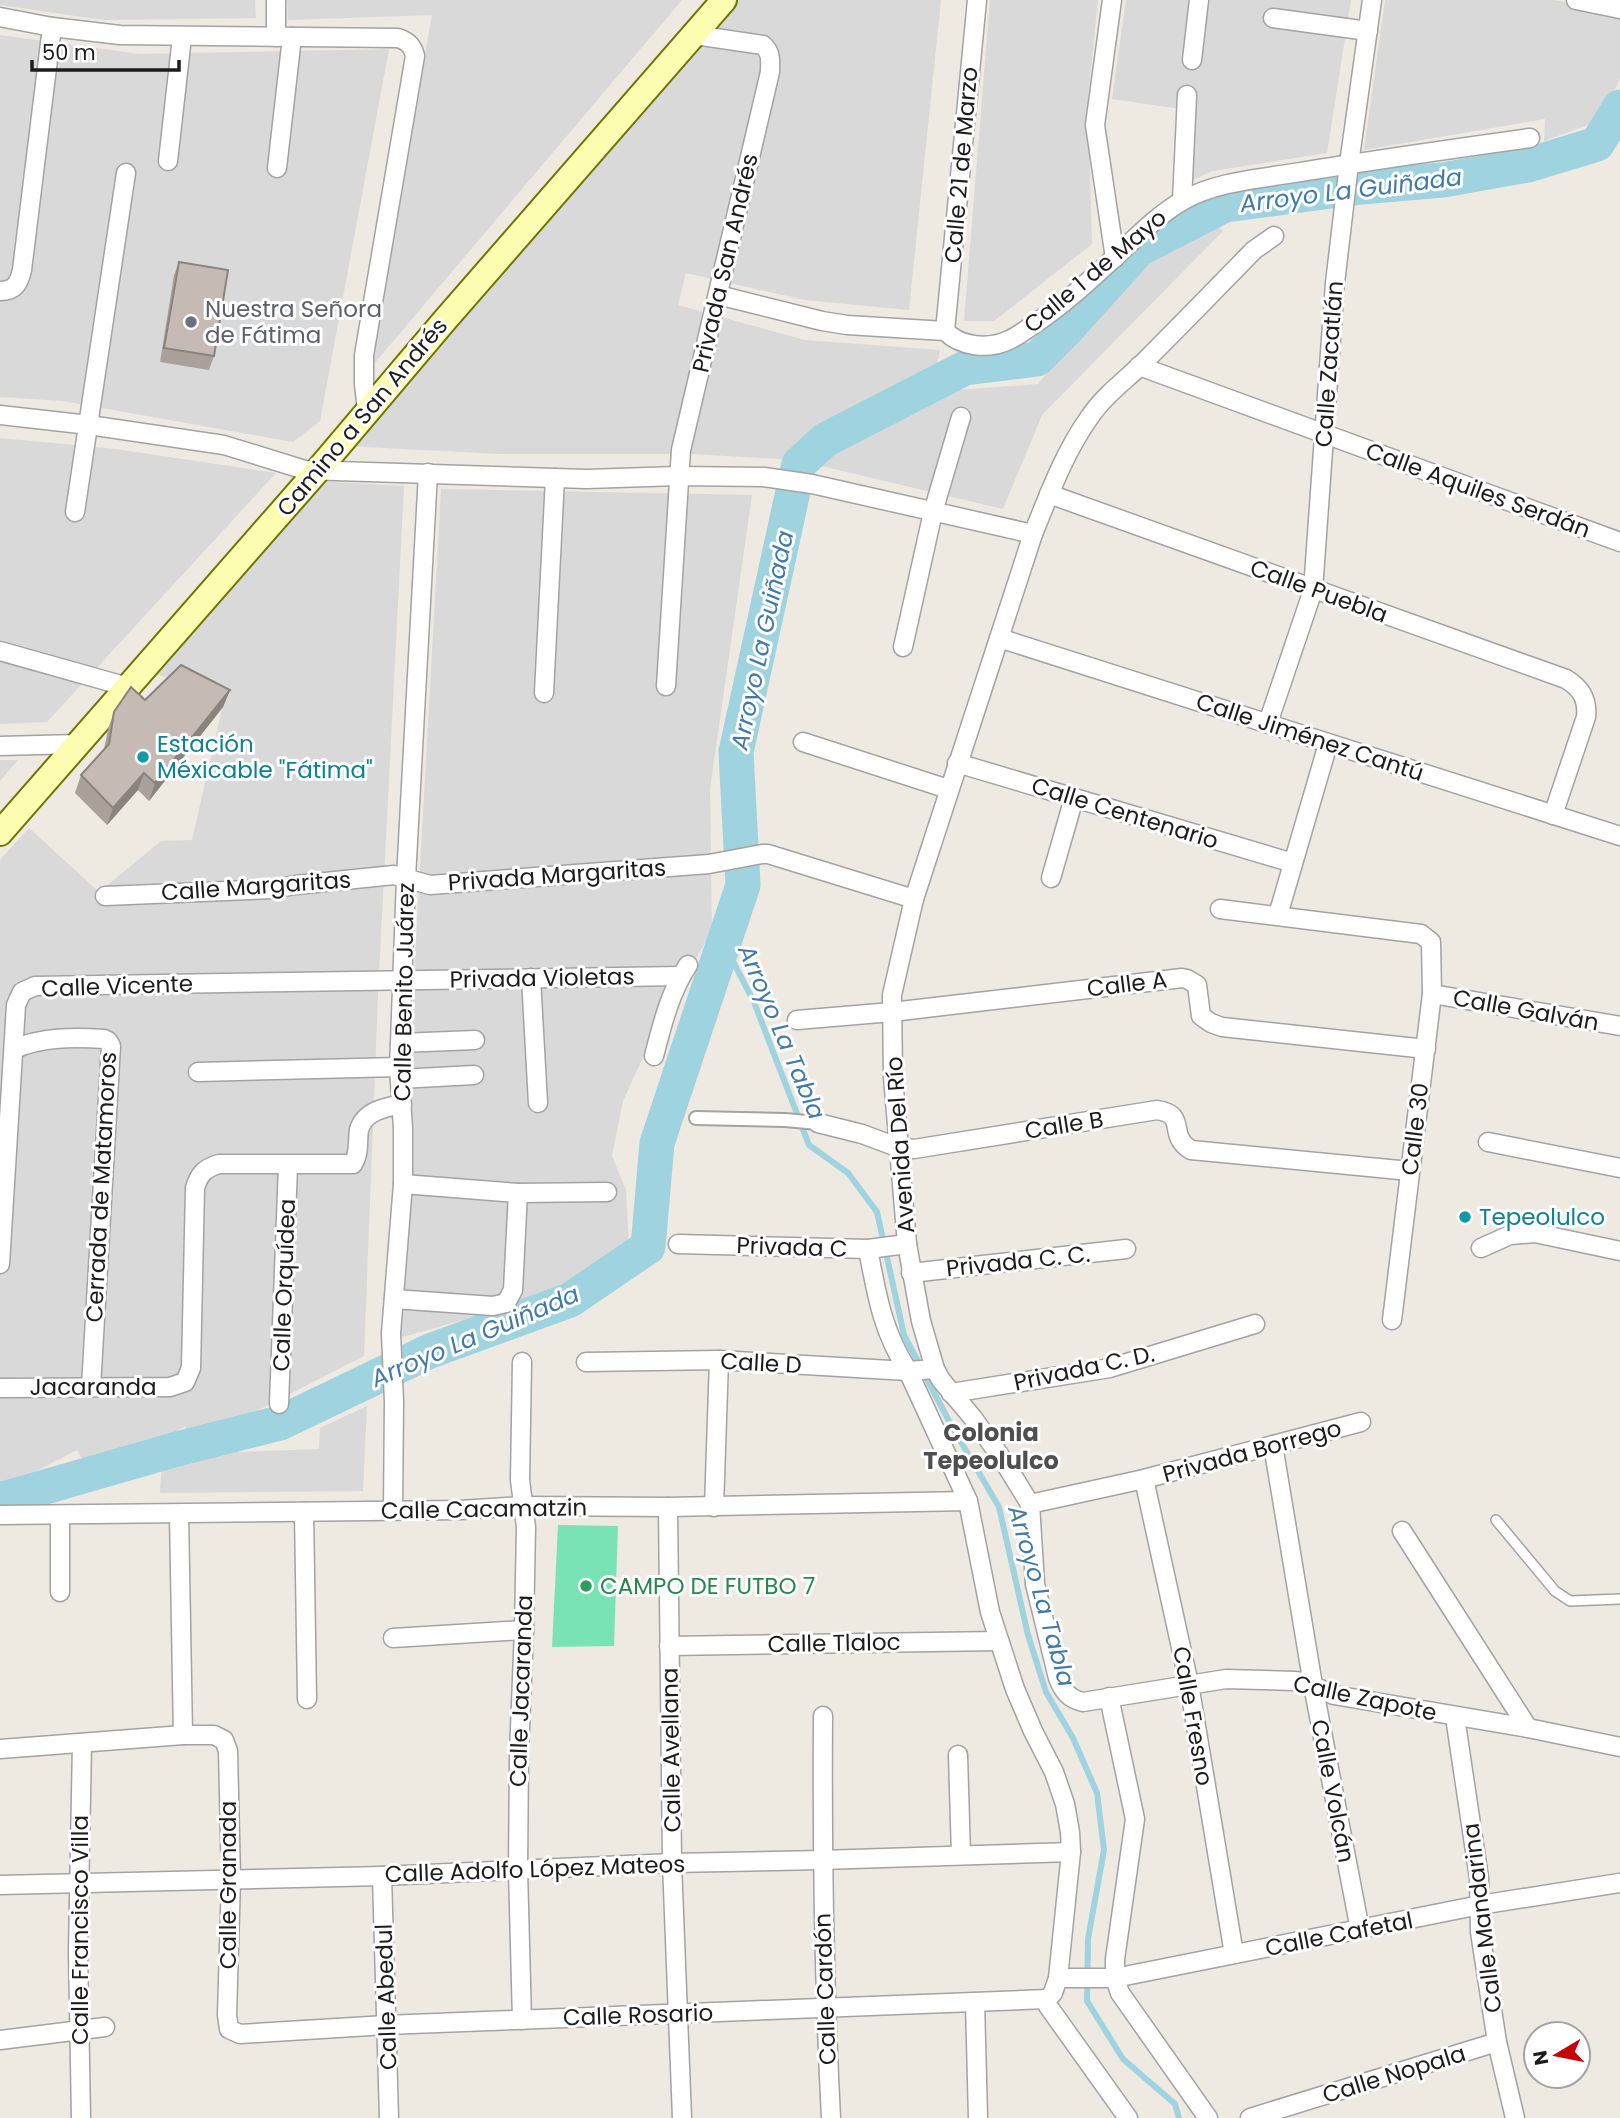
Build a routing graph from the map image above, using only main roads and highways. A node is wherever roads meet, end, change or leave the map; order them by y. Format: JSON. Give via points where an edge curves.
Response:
{"nodes":[{"id":1,"x":724,"y":0,"type":"edge"},
{"id":2,"x":0,"y":833,"type":"edge"}],
"edges":[{"from":1,"to":2,"type":"main road","name":"Camino a San Andrés"}]}
